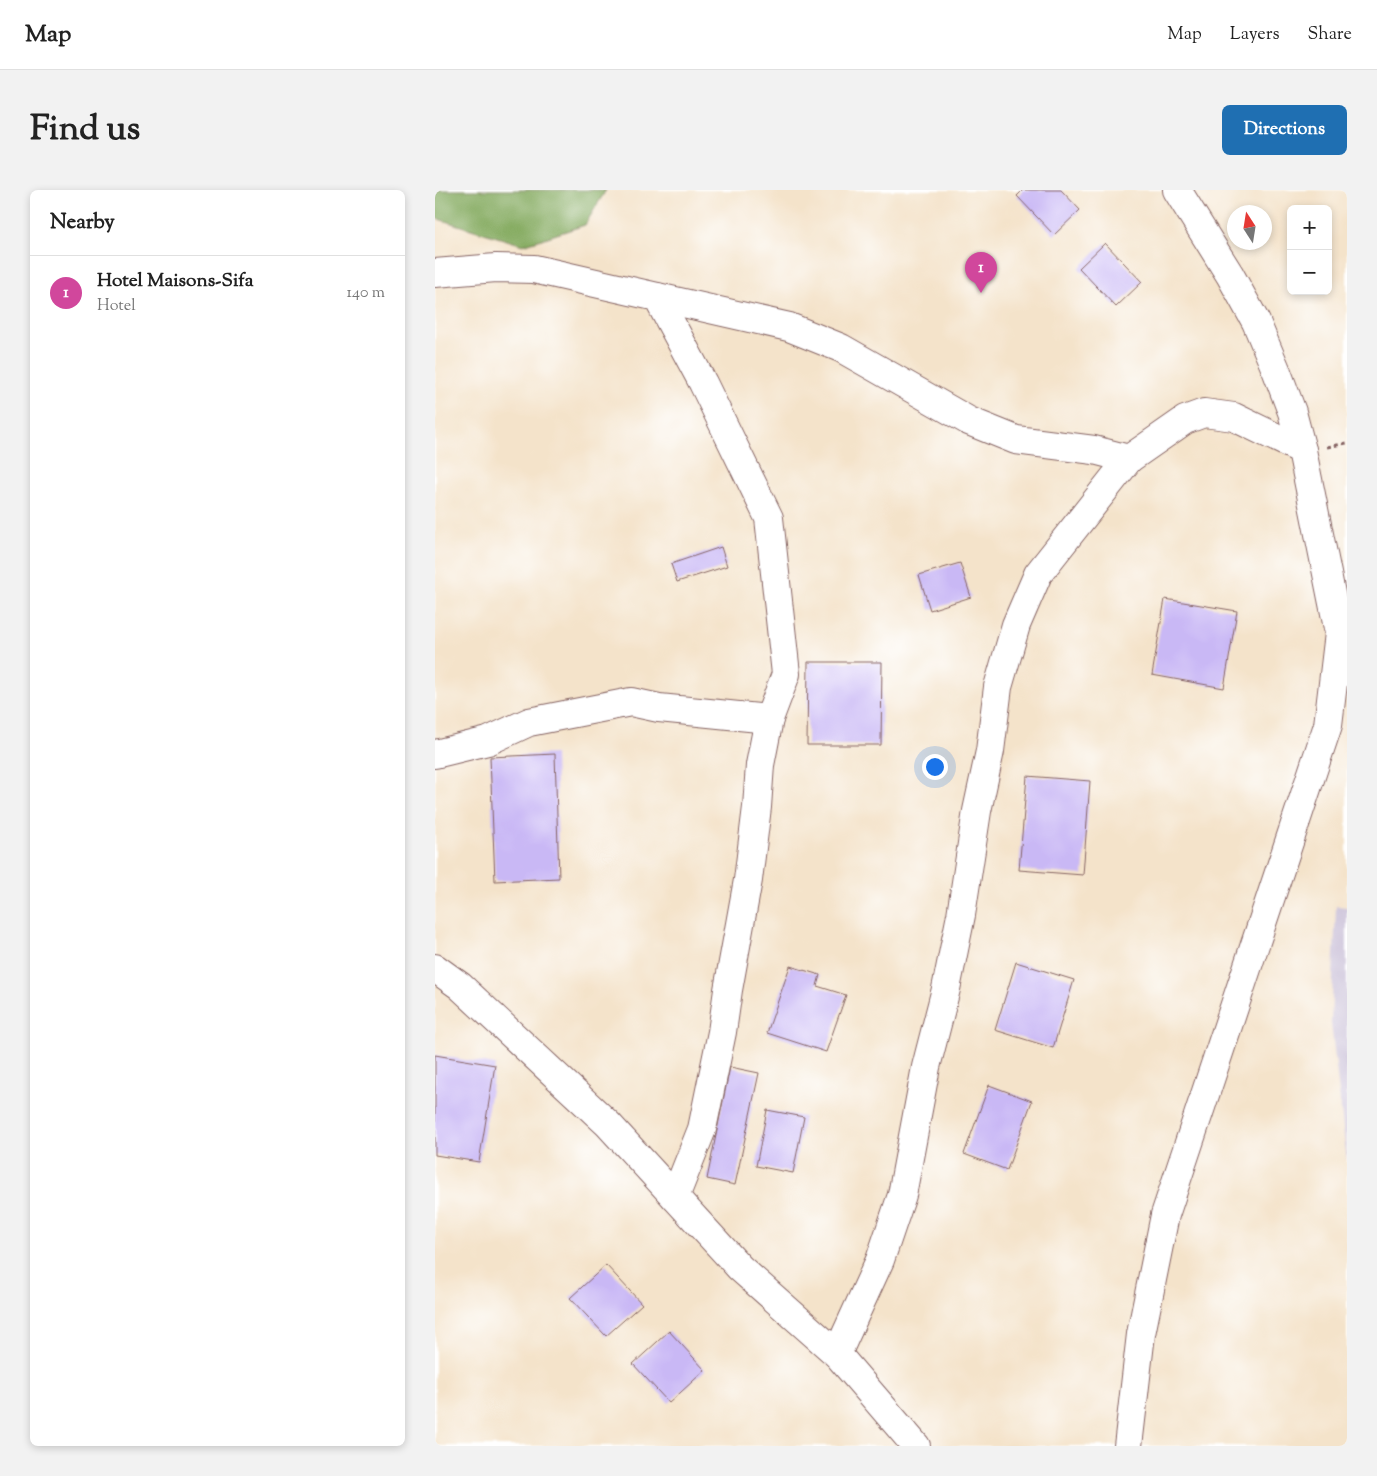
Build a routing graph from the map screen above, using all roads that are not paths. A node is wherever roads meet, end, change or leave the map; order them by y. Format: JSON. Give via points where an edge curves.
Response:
{"nodes":[{"id":1,"x":1177,"y":190,"type":"edge"},
{"id":2,"x":435,"y":273,"type":"edge"},
{"id":3,"x":657,"y":297,"type":"junction"},
{"id":4,"x":1302,"y":450,"type":"junction"},
{"id":5,"x":1129,"y":460,"type":"junction"},
{"id":6,"x":769,"y":718,"type":"junction"},
{"id":7,"x":435,"y":754,"type":"edge"},
{"id":8,"x":435,"y":968,"type":"edge"},
{"id":9,"x":675,"y":1197,"type":"junction"},
{"id":10,"x":837,"y":1354,"type":"junction"},
{"id":11,"x":916,"y":1446,"type":"edge"},
{"id":12,"x":1128,"y":1446,"type":"edge"}],
"edges":[{"from":1,"to":4,"type":"street","via":[[1256,322],[1292,412]]},
{"from":2,"to":3,"type":"street","via":[[496,268],[534,269]]},
{"from":3,"to":5,"type":"street","via":[[807,334],[841,348],[969,421],[1016,440],[1094,450]]},
{"from":3,"to":6,"type":"street","via":[[703,382],[769,518],[786,674]]},
{"from":4,"to":5,"type":"street","via":[[1233,417],[1204,413],[1185,420]]},
{"from":4,"to":12,"type":"street","via":[[1339,633],[1328,725],[1165,1215],[1141,1334]]},
{"from":5,"to":10,"type":"street","via":[[1038,574],[1016,625],[998,687],[991,751],[977,812],[961,915],[926,1067],[902,1195],[880,1260]]},
{"from":6,"to":7,"type":"street","via":[[659,708],[631,702],[529,722],[488,741]]},
{"from":6,"to":9,"type":"street","via":[[760,765],[748,880],[722,1032],[702,1129]]},
{"from":8,"to":9,"type":"street","via":[[460,986],[608,1124]]},
{"from":9,"to":10,"type":"street","via":[[740,1268]]},
{"from":10,"to":11,"type":"street"}]}
